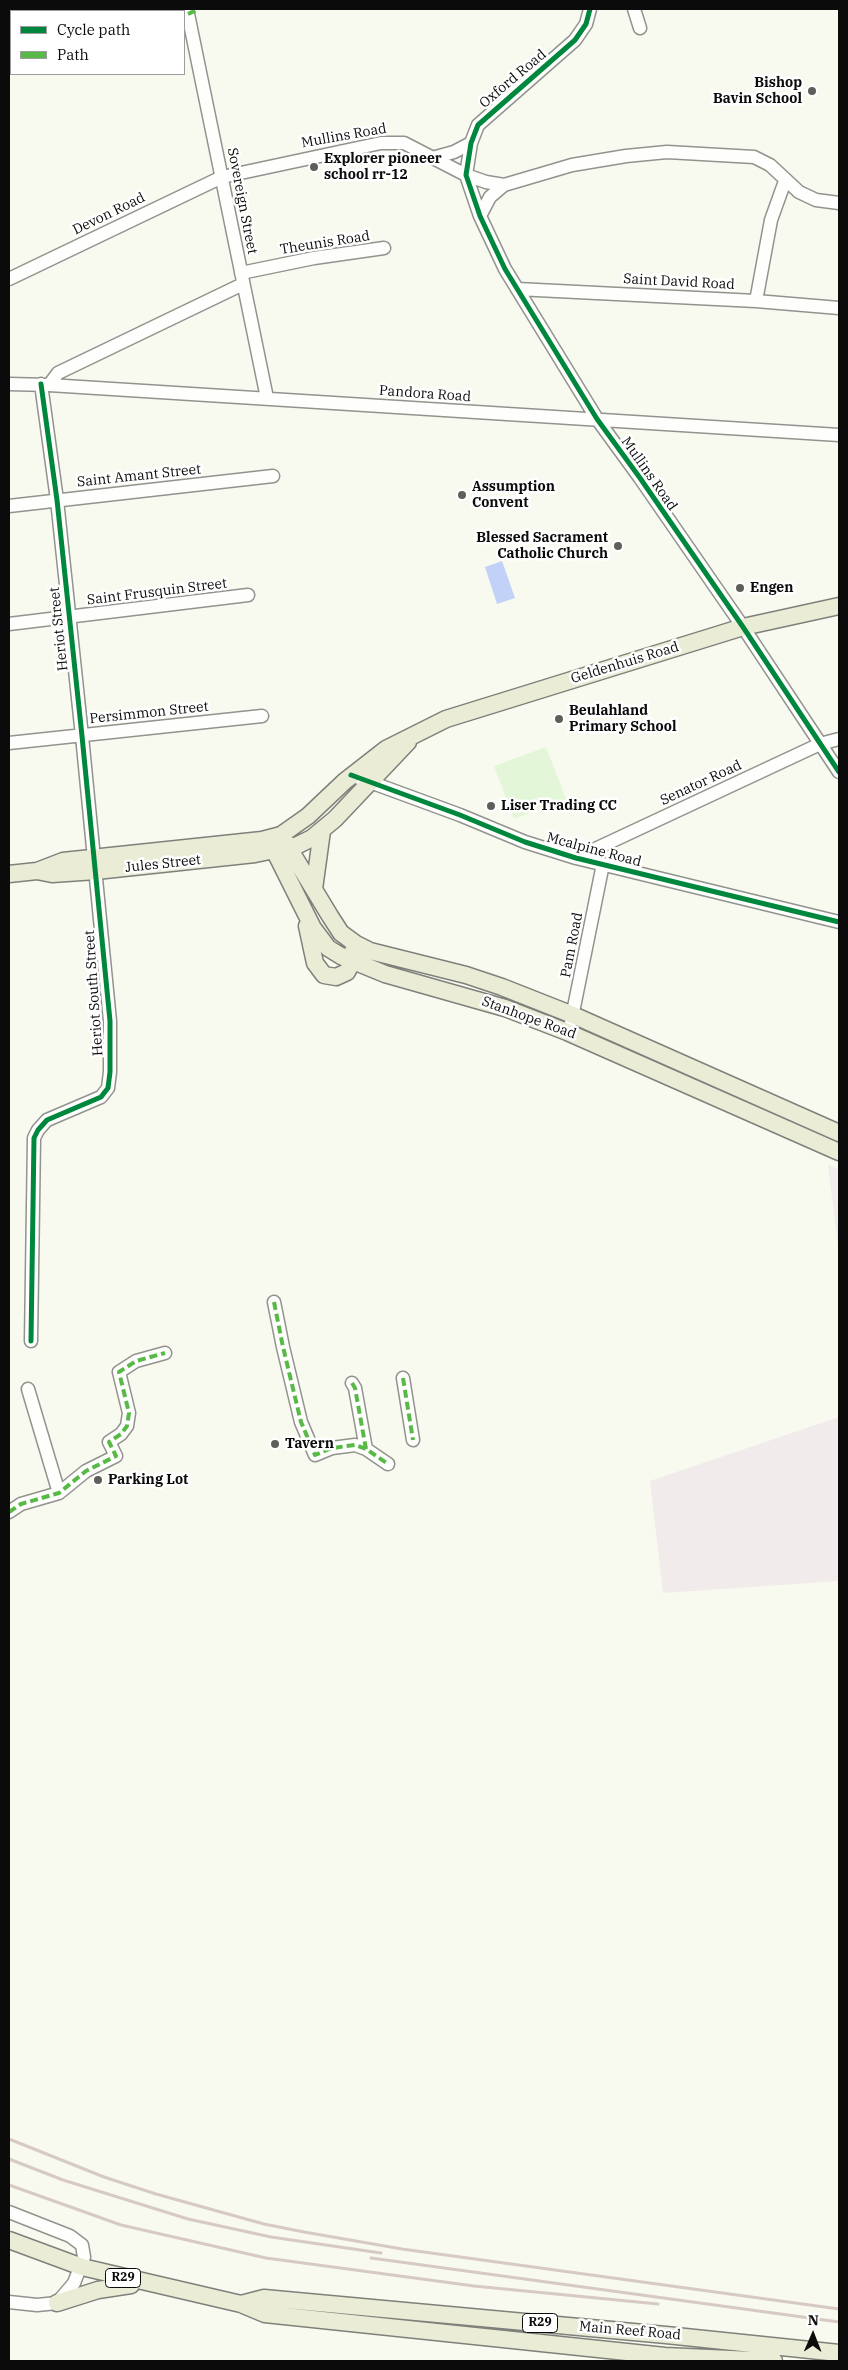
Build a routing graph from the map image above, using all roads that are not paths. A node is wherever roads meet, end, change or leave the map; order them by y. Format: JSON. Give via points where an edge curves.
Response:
{"nodes":[{"id":1,"x":590,"y":9,"type":"edge"},
{"id":2,"x":634,"y":9,"type":"edge"},
{"id":3,"x":191,"y":11,"type":"edge"},
{"id":4,"x":640,"y":28,"type":"dead end"},
{"id":5,"x":471,"y":143,"type":"junction"},
{"id":6,"x":432,"y":158,"type":"junction"},
{"id":7,"x":466,"y":175,"type":"junction"},
{"id":8,"x":222,"y":177,"type":"junction"},
{"id":9,"x":785,"y":181,"type":"junction"},
{"id":10,"x":504,"y":185,"type":"junction"},
{"id":11,"x":839,"y":203,"type":"edge"},
{"id":12,"x":480,"y":216,"type":"junction"},
{"id":13,"x":384,"y":248,"type":"dead end"},
{"id":14,"x":242,"y":278,"type":"junction"},
{"id":15,"x":9,"y":279,"type":"edge"},
{"id":16,"x":517,"y":289,"type":"junction"},
{"id":17,"x":756,"y":301,"type":"junction"},
{"id":18,"x":839,"y":308,"type":"edge"},
{"id":19,"x":9,"y":384,"type":"edge"},
{"id":20,"x":45,"y":385,"type":"junction"},
{"id":21,"x":267,"y":398,"type":"junction"},
{"id":22,"x":597,"y":419,"type":"junction"},
{"id":23,"x":839,"y":435,"type":"edge"},
{"id":24,"x":273,"y":476,"type":"dead end"},
{"id":25,"x":57,"y":500,"type":"junction"},
{"id":26,"x":9,"y":506,"type":"edge"},
{"id":27,"x":248,"y":595,"type":"dead end"},
{"id":28,"x":839,"y":606,"type":"edge"},
{"id":29,"x":69,"y":618,"type":"junction"},
{"id":30,"x":9,"y":624,"type":"edge"},
{"id":31,"x":743,"y":627,"type":"junction"},
{"id":32,"x":262,"y":716,"type":"dead end"},
{"id":33,"x":415,"y":734,"type":"junction"},
{"id":34,"x":82,"y":736,"type":"junction"},
{"id":35,"x":839,"y":739,"type":"edge"},
{"id":36,"x":9,"y":743,"type":"edge"},
{"id":37,"x":820,"y":744,"type":"junction"},
{"id":38,"x":839,"y":772,"type":"edge"},
{"id":39,"x":351,"y":775,"type":"junction"},
{"id":40,"x":370,"y":784,"type":"junction"},
{"id":41,"x":322,"y":831,"type":"junction"},
{"id":42,"x":279,"y":842,"type":"junction"},
{"id":43,"x":576,"y":858,"type":"junction"},
{"id":44,"x":95,"y":864,"type":"junction"},
{"id":45,"x":603,"y":864,"type":"junction"},
{"id":46,"x":9,"y":874,"type":"edge"},
{"id":47,"x":314,"y":889,"type":"junction"},
{"id":48,"x":303,"y":909,"type":"junction"},
{"id":49,"x":839,"y":922,"type":"edge"},
{"id":50,"x":353,"y":942,"type":"junction"},
{"id":51,"x":352,"y":962,"type":"junction"},
{"id":52,"x":502,"y":987,"type":"junction"},
{"id":53,"x":493,"y":1004,"type":"junction"},
{"id":54,"x":573,"y":1015,"type":"junction"},
{"id":55,"x":567,"y":1032,"type":"junction"},
{"id":56,"x":775,"y":1104,"type":"junction"},
{"id":57,"x":768,"y":1120,"type":"junction"},
{"id":58,"x":839,"y":1133,"type":"edge"},
{"id":59,"x":839,"y":1150,"type":"edge"},
{"id":60,"x":274,"y":1302,"type":"dead end"},
{"id":61,"x":31,"y":1341,"type":"dead end"},
{"id":62,"x":165,"y":1353,"type":"dead end"},
{"id":63,"x":403,"y":1378,"type":"dead end"},
{"id":64,"x":352,"y":1382,"type":"dead end"},
{"id":65,"x":28,"y":1389,"type":"dead end"},
{"id":66,"x":413,"y":1440,"type":"dead end"},
{"id":67,"x":366,"y":1449,"type":"junction"},
{"id":68,"x":388,"y":1464,"type":"dead end"},
{"id":69,"x":58,"y":1492,"type":"junction"},
{"id":70,"x":9,"y":1512,"type":"edge"},
{"id":71,"x":9,"y":2212,"type":"edge"},
{"id":72,"x":9,"y":2240,"type":"edge"},
{"id":73,"x":82,"y":2267,"type":"junction"},
{"id":74,"x":151,"y":2284,"type":"junction"},
{"id":75,"x":9,"y":2302,"type":"edge"},
{"id":76,"x":56,"y":2303,"type":"junction"},
{"id":77,"x":241,"y":2304,"type":"junction"},
{"id":78,"x":666,"y":2335,"type":"junction"},
{"id":79,"x":839,"y":2353,"type":"edge"},
{"id":80,"x":665,"y":2359,"type":"edge"},
{"id":81,"x":774,"y":2361,"type":"edge"}],
"edges":[{"from":1,"to":5,"type":"street","name":"Oxford Road","via":[[586,24],[575,40],[483,120]]},
{"from":2,"to":4,"type":"street"},
{"from":3,"to":8,"type":"street","name":"Sovereign Street"},
{"from":5,"to":6,"type":"street"},
{"from":5,"to":7,"type":"street","name":"Oxford Road"},
{"from":6,"to":7,"type":"street","name":"Mullins Road"},
{"from":6,"to":8,"type":"street","name":"Mullins Road","via":[[404,143],[389,142]]},
{"from":7,"to":10,"type":"street","name":"Mullins Road"},
{"from":7,"to":12,"type":"street","name":"Mullins Road"},
{"from":8,"to":14,"type":"street","name":"Sovereign Street"},
{"from":8,"to":15,"type":"street","name":"Devon Road"},
{"from":9,"to":10,"type":"street","via":[[770,166],[754,157],[667,152],[572,165]]},
{"from":9,"to":11,"type":"street","via":[[816,200]]},
{"from":9,"to":17,"type":"street","via":[[771,220]]},
{"from":10,"to":12,"type":"street","via":[[490,197]]},
{"from":12,"to":16,"type":"street","name":"Mullins Road"},
{"from":13,"to":14,"type":"street","name":"Theunis Road","via":[[314,258]]},
{"from":14,"to":20,"type":"street","name":"Theunis Road","via":[[58,373]]},
{"from":14,"to":21,"type":"street","name":"Sovereign Street"},
{"from":16,"to":17,"type":"street","name":"Saint David Road"},
{"from":16,"to":22,"type":"street","name":"Mullins Road"},
{"from":17,"to":18,"type":"street","name":"Saint David Road"},
{"from":19,"to":20,"type":"street","name":"Pandora Road"},
{"from":20,"to":21,"type":"street","name":"Pandora Road"},
{"from":20,"to":25,"type":"street","name":"Heriot Street"},
{"from":21,"to":22,"type":"street","name":"Pandora Road"},
{"from":22,"to":23,"type":"street","name":"Pandora Road"},
{"from":22,"to":31,"type":"street","name":"Mullins Road"},
{"from":24,"to":25,"type":"street","name":"Saint Amant Street"},
{"from":25,"to":26,"type":"street","name":"Saint Amant Street"},
{"from":25,"to":29,"type":"street","name":"Heriot Street"},
{"from":27,"to":29,"type":"street","name":"Saint Frusquin Street"},
{"from":28,"to":31,"type":"main road","name":"Geldenhuis Road"},
{"from":29,"to":30,"type":"street","name":"Saint Frusquin Street"},
{"from":29,"to":34,"type":"street","name":"Heriot Street"},
{"from":31,"to":33,"type":"main road","name":"Geldenhuis Road","via":[[461,715]]},
{"from":31,"to":37,"type":"street","name":"Mullins Road"},
{"from":32,"to":34,"type":"street","name":"Persimmon Street"},
{"from":33,"to":39,"type":"main road","name":"Geldenhuis Road","via":[[386,749]]},
{"from":33,"to":40,"type":"main road","name":"Geldenhuis Road"},
{"from":34,"to":36,"type":"street","name":"Persimmon Street"},
{"from":34,"to":44,"type":"street","name":"Heriot Street"},
{"from":35,"to":37,"type":"street","name":"Senator Road"},
{"from":37,"to":38,"type":"street","name":"Mullins Road"},
{"from":37,"to":43,"type":"street","name":"Senator Road"},
{"from":39,"to":40,"type":"street","name":"Mcalpine Road"},
{"from":39,"to":42,"type":"main road","name":"Geldenhuis Road"},
{"from":40,"to":41,"type":"main road","name":"Geldenhuis Road"},
{"from":40,"to":43,"type":"street","name":"Mcalpine Road"},
{"from":41,"to":42,"type":"main road","name":"Geldenhuis Road","via":[[306,842]]},
{"from":41,"to":47,"type":"main road"},
{"from":42,"to":44,"type":"main road","name":"Jules Street"},
{"from":42,"to":47,"type":"main road","name":"Stanhope Road"},
{"from":42,"to":48,"type":"main road","name":"Stanhope Road"},
{"from":43,"to":45,"type":"street","name":"Mcalpine Road"},
{"from":44,"to":46,"type":"main road","name":"Jules Street","via":[[54,863],[37,871]]},
{"from":44,"to":61,"type":"street","name":"Heriot South Street","via":[[110,1020],[110,1083],[101,1097],[47,1120],[34,1138]]},
{"from":45,"to":49,"type":"street","name":"Mcalpine Road"},
{"from":45,"to":54,"type":"street","name":"Pam Road"},
{"from":47,"to":50,"type":"main road","name":"Stanhope Road","via":[[341,933]]},
{"from":48,"to":51,"type":"main road","name":"Stanhope Road","via":[[328,948]]},
{"from":48,"to":51,"type":"main road","via":[[314,959],[321,972],[332,978],[340,977]]},
{"from":50,"to":51,"type":"main road"},
{"from":50,"to":52,"type":"main road","name":"Stanhope Road","via":[[370,951]]},
{"from":51,"to":53,"type":"main road","name":"Stanhope Road"},
{"from":52,"to":53,"type":"main road"},
{"from":52,"to":54,"type":"main road","name":"Stanhope Road"},
{"from":53,"to":55,"type":"main road","name":"Stanhope Road"},
{"from":54,"to":55,"type":"street","name":"Pam Road"},
{"from":54,"to":56,"type":"main road","name":"Stanhope Road"},
{"from":55,"to":57,"type":"main road","name":"Stanhope Road"},
{"from":56,"to":57,"type":"main road"},
{"from":56,"to":58,"type":"main road","name":"Stanhope Road"},
{"from":57,"to":59,"type":"main road","name":"Stanhope Road"},
{"from":60,"to":67,"type":"street","via":[[301,1422],[315,1455],[345,1446]]},
{"from":62,"to":69,"type":"street","via":[[136,1361],[119,1372],[129,1414],[127,1426],[109,1442],[116,1456],[86,1471]]},
{"from":63,"to":66,"type":"street"},
{"from":64,"to":67,"type":"street"},
{"from":65,"to":69,"type":"street"},
{"from":67,"to":68,"type":"street"},
{"from":69,"to":70,"type":"street","via":[[21,1504]]},
{"from":71,"to":73,"type":"street","via":[[77,2240],[84,2249]]},
{"from":72,"to":73,"type":"main road","name":"Main Reef Road","number":"R29"},
{"from":73,"to":74,"type":"main road","name":"Main Reef Road","number":"R29"},
{"from":73,"to":76,"type":"street","via":[[69,2291]]},
{"from":74,"to":76,"type":"main road","via":[[110,2287]]},
{"from":74,"to":77,"type":"main road","name":"Main Reef Road","number":"R29"},
{"from":75,"to":76,"type":"street"},
{"from":77,"to":78,"type":"main road","name":"Main Reef Road","number":"R29","via":[[264,2298]]},
{"from":77,"to":80,"type":"main road","name":"Main Reef Road","number":"R29","via":[[264,2314],[290,2318]]},
{"from":78,"to":79,"type":"main road","name":"Main Reef Road","number":"R29"},
{"from":78,"to":80,"type":"street"},
{"from":80,"to":81,"type":"main road","name":"Main Reef Road","number":"R29"}]}
